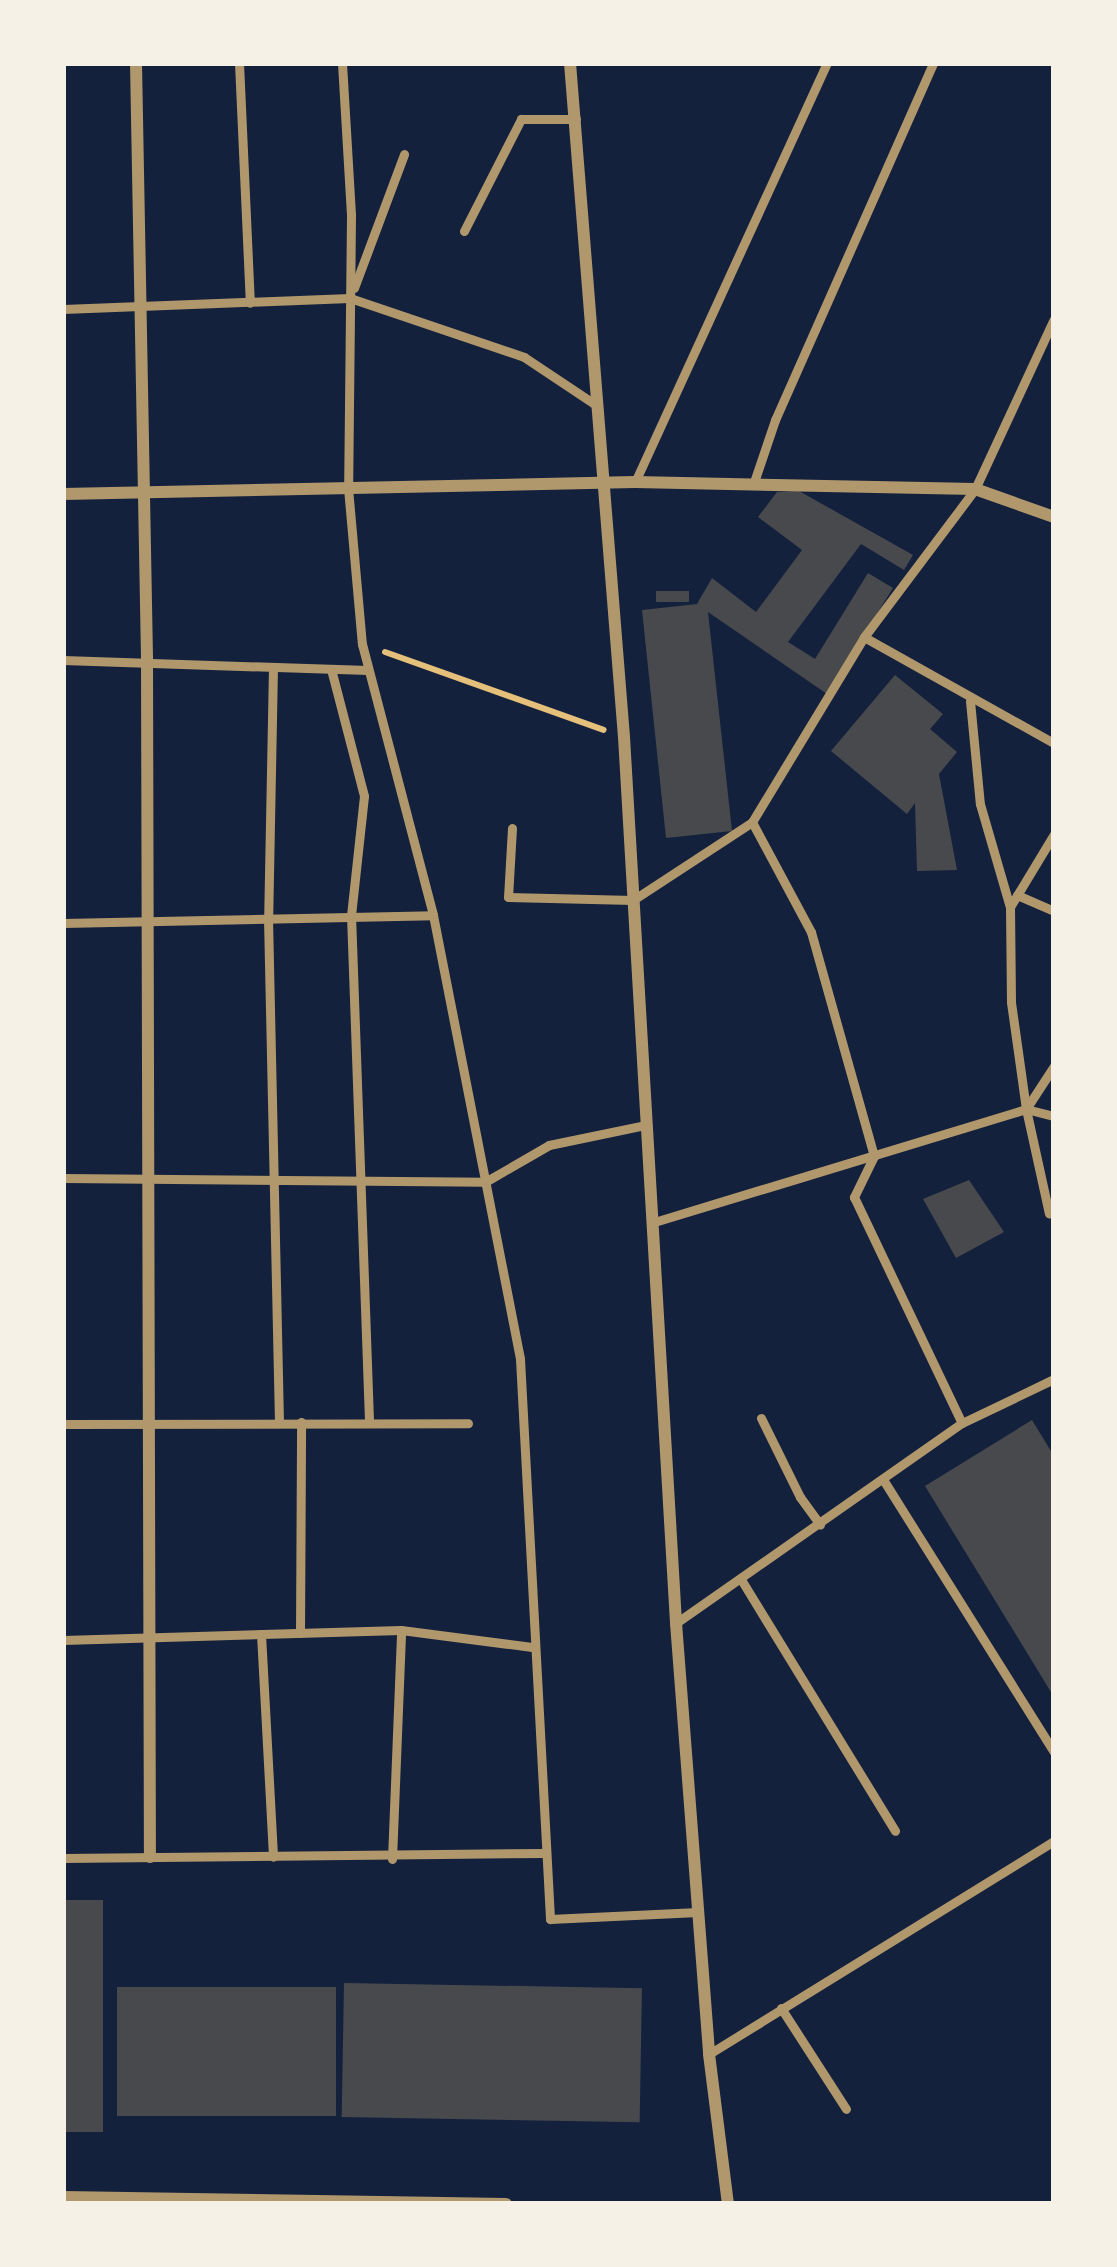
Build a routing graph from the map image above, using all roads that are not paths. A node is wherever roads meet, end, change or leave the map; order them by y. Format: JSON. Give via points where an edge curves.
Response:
{"nodes":[{"id":1,"x":136,"y":63,"type":"edge"},
{"id":2,"x":239,"y":63,"type":"edge"},
{"id":3,"x":342,"y":63,"type":"edge"},
{"id":4,"x":570,"y":63,"type":"edge"},
{"id":5,"x":827,"y":63,"type":"edge"},
{"id":6,"x":933,"y":63,"type":"edge"},
{"id":7,"x":577,"y":119,"type":"junction"},
{"id":8,"x":404,"y":154,"type":"dead end"},
{"id":9,"x":464,"y":230,"type":"dead end"},
{"id":10,"x":350,"y":298,"type":"junction"},
{"id":11,"x":250,"y":303,"type":"junction"},
{"id":12,"x":140,"y":308,"type":"junction"},
{"id":13,"x":63,"y":309,"type":"edge"},
{"id":14,"x":1054,"y":319,"type":"edge"},
{"id":15,"x":596,"y":405,"type":"junction"},
{"id":16,"x":634,"y":482,"type":"junction"},
{"id":17,"x":602,"y":485,"type":"junction"},
{"id":18,"x":753,"y":485,"type":"junction"},
{"id":19,"x":348,"y":488,"type":"junction"},
{"id":20,"x":975,"y":488,"type":"junction"},
{"id":21,"x":143,"y":492,"type":"junction"},
{"id":22,"x":63,"y":494,"type":"edge"},
{"id":23,"x":1054,"y":517,"type":"edge"},
{"id":24,"x":865,"y":637,"type":"junction"},
{"id":25,"x":147,"y":659,"type":"junction"},
{"id":26,"x":63,"y":660,"type":"edge"},
{"id":27,"x":272,"y":667,"type":"junction"},
{"id":28,"x":331,"y":669,"type":"junction"},
{"id":29,"x":368,"y":670,"type":"junction"},
{"id":30,"x":970,"y":701,"type":"junction"},
{"id":31,"x":1054,"y":743,"type":"edge"},
{"id":32,"x":752,"y":822,"type":"junction"},
{"id":33,"x":512,"y":828,"type":"dead end"},
{"id":34,"x":1054,"y":834,"type":"edge"},
{"id":35,"x":1017,"y":895,"type":"junction"},
{"id":36,"x":633,"y":900,"type":"junction"},
{"id":37,"x":1010,"y":907,"type":"junction"},
{"id":38,"x":1054,"y":911,"type":"edge"},
{"id":39,"x":351,"y":915,"type":"junction"},
{"id":40,"x":433,"y":915,"type":"junction"},
{"id":41,"x":268,"y":918,"type":"junction"},
{"id":42,"x":149,"y":920,"type":"junction"},
{"id":43,"x":63,"y":923,"type":"edge"},
{"id":44,"x":1054,"y":1066,"type":"edge"},
{"id":45,"x":1026,"y":1109,"type":"junction"},
{"id":46,"x":1054,"y":1115,"type":"edge"},
{"id":47,"x":646,"y":1125,"type":"junction"},
{"id":48,"x":874,"y":1156,"type":"junction"},
{"id":49,"x":148,"y":1176,"type":"junction"},
{"id":50,"x":63,"y":1178,"type":"edge"},
{"id":51,"x":274,"y":1178,"type":"junction"},
{"id":52,"x":364,"y":1180,"type":"junction"},
{"id":53,"x":485,"y":1182,"type":"junction"},
{"id":54,"x":1048,"y":1214,"type":"dead end"},
{"id":55,"x":651,"y":1223,"type":"junction"},
{"id":56,"x":1054,"y":1379,"type":"edge"},
{"id":57,"x":761,"y":1418,"type":"dead end"},
{"id":58,"x":369,"y":1421,"type":"junction"},
{"id":59,"x":279,"y":1422,"type":"junction"},
{"id":60,"x":301,"y":1422,"type":"junction"},
{"id":61,"x":148,"y":1423,"type":"junction"},
{"id":62,"x":468,"y":1423,"type":"dead end"},
{"id":63,"x":63,"y":1424,"type":"edge"},
{"id":64,"x":962,"y":1424,"type":"junction"},
{"id":65,"x":884,"y":1481,"type":"junction"},
{"id":66,"x":820,"y":1525,"type":"junction"},
{"id":67,"x":742,"y":1581,"type":"junction"},
{"id":68,"x":676,"y":1623,"type":"junction"},
{"id":69,"x":401,"y":1630,"type":"junction"},
{"id":70,"x":300,"y":1633,"type":"junction"},
{"id":71,"x":261,"y":1634,"type":"junction"},
{"id":72,"x":149,"y":1637,"type":"junction"},
{"id":73,"x":63,"y":1640,"type":"edge"},
{"id":74,"x":532,"y":1647,"type":"junction"},
{"id":75,"x":1054,"y":1752,"type":"edge"},
{"id":76,"x":895,"y":1831,"type":"dead end"},
{"id":77,"x":1054,"y":1841,"type":"edge"},
{"id":78,"x":545,"y":1853,"type":"junction"},
{"id":79,"x":150,"y":1857,"type":"junction"},
{"id":80,"x":272,"y":1857,"type":"junction"},
{"id":81,"x":63,"y":1858,"type":"edge"},
{"id":82,"x":392,"y":1859,"type":"junction"},
{"id":83,"x":698,"y":1912,"type":"junction"},
{"id":84,"x":781,"y":2008,"type":"junction"},
{"id":85,"x":709,"y":2054,"type":"junction"},
{"id":86,"x":846,"y":2109,"type":"dead end"},
{"id":87,"x":63,"y":2197,"type":"edge"},
{"id":88,"x":152,"y":2200,"type":"edge"},
{"id":89,"x":506,"y":2204,"type":"edge"},
{"id":90,"x":728,"y":2204,"type":"edge"}],
"edges":[{"from":1,"to":12,"type":"street"},
{"from":2,"to":11,"type":"lane"},
{"from":3,"to":10,"type":"lane"},
{"from":4,"to":7,"type":"street"},
{"from":5,"to":16,"type":"lane"},
{"from":6,"to":18,"type":"lane"},
{"from":7,"to":9,"type":"lane","via":[[521,119]]},
{"from":7,"to":15,"type":"street"},
{"from":8,"to":10,"type":"lane"},
{"from":10,"to":11,"type":"lane"},
{"from":10,"to":15,"type":"lane","via":[[524,357]]},
{"from":10,"to":19,"type":"lane"},
{"from":11,"to":12,"type":"lane"},
{"from":12,"to":13,"type":"lane"},
{"from":12,"to":21,"type":"street"},
{"from":14,"to":20,"type":"lane"},
{"from":15,"to":17,"type":"street"},
{"from":16,"to":17,"type":"street"},
{"from":16,"to":18,"type":"street"},
{"from":17,"to":19,"type":"street"},
{"from":17,"to":36,"type":"street"},
{"from":18,"to":20,"type":"street"},
{"from":19,"to":21,"type":"street"},
{"from":19,"to":29,"type":"lane"},
{"from":20,"to":23,"type":"street"},
{"from":20,"to":24,"type":"lane"},
{"from":21,"to":22,"type":"street"},
{"from":21,"to":25,"type":"street"},
{"from":24,"to":30,"type":"lane"},
{"from":24,"to":32,"type":"lane"},
{"from":25,"to":26,"type":"lane"},
{"from":25,"to":27,"type":"lane"},
{"from":25,"to":42,"type":"street"},
{"from":27,"to":28,"type":"lane"},
{"from":27,"to":41,"type":"lane"},
{"from":28,"to":29,"type":"lane"},
{"from":28,"to":39,"type":"lane","via":[[364,796]]},
{"from":29,"to":40,"type":"lane"},
{"from":30,"to":31,"type":"lane"},
{"from":30,"to":37,"type":"lane","via":[[980,804]]},
{"from":32,"to":36,"type":"lane"},
{"from":32,"to":48,"type":"lane","via":[[811,932]]},
{"from":33,"to":36,"type":"lane","via":[[508,897]]},
{"from":34,"to":35,"type":"lane"},
{"from":35,"to":37,"type":"lane"},
{"from":35,"to":38,"type":"lane"},
{"from":36,"to":47,"type":"street"},
{"from":37,"to":45,"type":"lane","via":[[1011,1002]]},
{"from":39,"to":40,"type":"lane"},
{"from":39,"to":41,"type":"lane"},
{"from":39,"to":52,"type":"lane"},
{"from":40,"to":53,"type":"lane"},
{"from":41,"to":42,"type":"lane"},
{"from":41,"to":51,"type":"lane"},
{"from":42,"to":43,"type":"lane"},
{"from":42,"to":49,"type":"street"},
{"from":44,"to":45,"type":"lane"},
{"from":45,"to":46,"type":"lane"},
{"from":45,"to":48,"type":"lane"},
{"from":45,"to":54,"type":"lane"},
{"from":47,"to":53,"type":"lane","via":[[549,1145]]},
{"from":47,"to":55,"type":"street"},
{"from":48,"to":55,"type":"lane"},
{"from":48,"to":64,"type":"lane","via":[[854,1197]]},
{"from":49,"to":50,"type":"lane"},
{"from":49,"to":51,"type":"lane"},
{"from":49,"to":61,"type":"street"},
{"from":51,"to":52,"type":"lane"},
{"from":51,"to":59,"type":"lane"},
{"from":52,"to":53,"type":"lane"},
{"from":52,"to":58,"type":"lane"},
{"from":53,"to":74,"type":"lane","via":[[520,1359]]},
{"from":55,"to":68,"type":"street"},
{"from":56,"to":64,"type":"lane"},
{"from":57,"to":66,"type":"lane"},
{"from":58,"to":60,"type":"lane"},
{"from":58,"to":62,"type":"lane"},
{"from":59,"to":60,"type":"lane"},
{"from":59,"to":61,"type":"lane"},
{"from":60,"to":70,"type":"lane"},
{"from":61,"to":63,"type":"lane"},
{"from":61,"to":72,"type":"street"},
{"from":64,"to":65,"type":"lane"},
{"from":65,"to":66,"type":"lane"},
{"from":65,"to":75,"type":"lane"},
{"from":66,"to":67,"type":"lane"},
{"from":67,"to":68,"type":"lane"},
{"from":67,"to":76,"type":"lane"},
{"from":68,"to":83,"type":"street"},
{"from":69,"to":70,"type":"lane"},
{"from":69,"to":74,"type":"lane"},
{"from":69,"to":82,"type":"lane"},
{"from":70,"to":71,"type":"lane"},
{"from":71,"to":72,"type":"lane"},
{"from":71,"to":80,"type":"lane"},
{"from":72,"to":73,"type":"lane"},
{"from":72,"to":79,"type":"street"},
{"from":74,"to":78,"type":"lane"},
{"from":77,"to":84,"type":"lane"},
{"from":78,"to":82,"type":"lane"},
{"from":78,"to":83,"type":"lane","via":[[550,1919]]},
{"from":79,"to":80,"type":"lane"},
{"from":79,"to":81,"type":"lane"},
{"from":80,"to":82,"type":"lane"},
{"from":83,"to":85,"type":"street"},
{"from":84,"to":85,"type":"lane"},
{"from":84,"to":86,"type":"lane"},
{"from":85,"to":90,"type":"street"},
{"from":87,"to":88,"type":"street"},
{"from":88,"to":89,"type":"street"}]}
